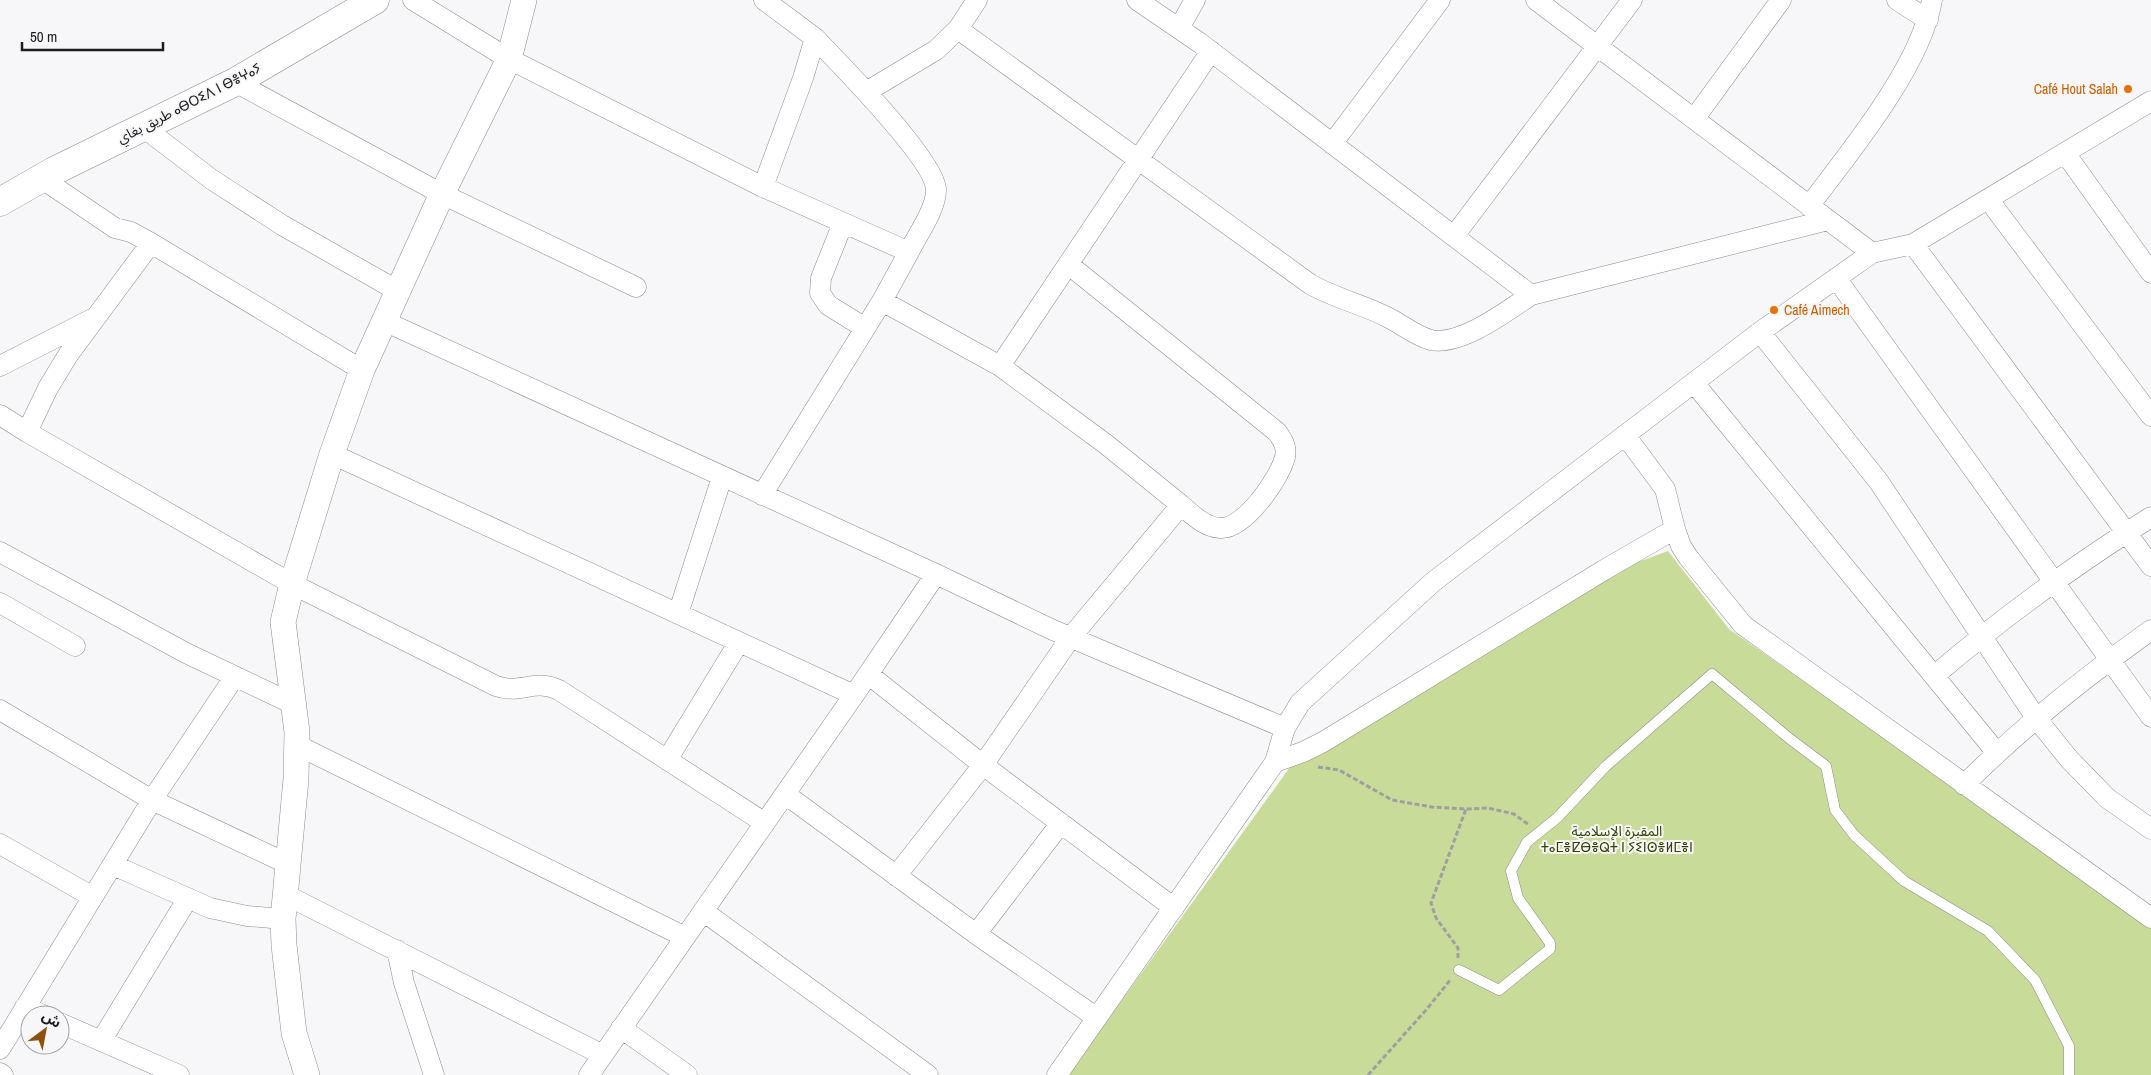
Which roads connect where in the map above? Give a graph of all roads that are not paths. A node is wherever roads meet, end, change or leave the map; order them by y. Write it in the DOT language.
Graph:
graph roads {
  1 [pos="375,0"];
  2 [pos="413,0"];
  3 [pos="524,0"];
  4 [pos="764,0"];
  5 [pos="977,0"];
  6 [pos="1137,0"];
  7 [pos="1195,0"];
  8 [pos="1440,0"];
  9 [pos="1536,0"];
  10 [pos="1632,0"];
  11 [pos="1781,0"];
  12 [pos="1897,0"];
  13 [pos="1932,0"];
  14 [pos="1928,20"];
  15 [pos="1179,28"];
  16 [pos="958,29"];
  17 [pos="815,38"];
  18 [pos="1597,47"];
  19 [pos="1211,51"];
  20 [pos="509,59"];
  21 [pos="235,82"];
  22 [pos="866,92"];
  23 [pos="2150,104"];
  24 [pos="1694,119"];
  25 [pos="143,126"];
  26 [pos="1332,144"];
  27 [pos="2065,152"];
  28 [pos="1138,159"];
  29 [pos="47,175"];
  30 [pos="763,187"];
  31 [pos="442,194"];
  32 [pos="1988,199"];
  33 [pos="0,202"];
  34 [pos="1809,206"];
  35 [pos="1828,220"];
  36 [pos="843,222"];
  37 [pos="1454,236"];
  38 [pos="151,244"];
  39 [pos="1912,244"];
  40 [pos="908,252"];
  41 [pos="1872,253"];
  42 [pos="1068,264"];
  43 [pos="2151,273"];
  44 [pos="1836,278"];
  45 [pos="636,287"];
  46 [pos="398,291"];
  47 [pos="1531,295"];
  48 [pos="882,301"];
  49 [pos="96,317"];
  50 [pos="384,321"];
  51 [pos="865,328"];
  52 [pos="1760,332"];
  53 [pos="0,366"];
  54 [pos="1000,366"];
  55 [pos="362,370"];
  56 [pos="1694,383"];
  57 [pos="0,415"];
  58 [pos="2151,416"];
  59 [pos="27,432"];
  60 [pos="1625,435"];
  61 [pos="332,454"];
  62 [pos="722,477"];
  63 [pos="762,495"];
  64 [pos="1181,505"];
  65 [pos="2151,517"];
  66 [pos="1675,529"];
  67 [pos="2126,533"];
  68 [pos="0,552"];
  69 [pos="2149,560"];
  70 [pos="936,574"];
  71 [pos="2054,582"];
  72 [pos="292,584"];
  73 [pos="0,603"];
  74 [pos="678,614"];
  75 [pos="2151,630"];
  76 [pos="1982,636"];
  77 [pos="1071,637"];
  78 [pos="739,642"];
  79 [pos="75,646"];
  80 [pos="2109,660"];
  81 [pos="868,674"];
  82 [pos="234,676"];
  83 [pos="1934,676"];
  84 [pos="854,695"];
  85 [pos="293,704"];
  86 [pos="0,710"];
  87 [pos="2151,717"];
  88 [pos="2036,718"];
  89 [pos="1284,728"];
  90 [pos="297,745"];
  91 [pos="1997,753"];
  92 [pos="667,760"];
  93 [pos="1275,762"];
  94 [pos="983,765"];
  95 [pos="1964,785"];
  96 [pos="785,794"];
  97 [pos="152,800"];
  98 [pos="765,823"];
  99 [pos="1061,823"];
  100 [pos="2151,829"];
  101 [pos="0,844"];
  102 [pos="113,864"];
  103 [pos="288,864"];
  104 [pos="896,876"];
  105 [pos="286,895"];
  106 [pos="93,898"];
  107 [pos="188,898"];
  108 [pos="1174,908"];
  109 [pos="703,911"];
  110 [pos="2151,918"];
  111 [pos="283,919"];
  112 [pos="976,934"];
  113 [pos="686,937"];
  114 [pos="397,950"];
  115 [pos="1459,970"];
  116 [pos="37,1005"];
  117 [pos="20,1018"];
  118 [pos="1097,1018"];
  119 [pos="6,1025"];
  120 [pos="70,1026"];
  121 [pos="621,1028"];
  122 [pos="101,1040"];
  123 [pos="0,1049"];
  124 [pos="603,1055"];
  125 [pos="179,1075"];
  126 [pos="307,1075"];
  127 [pos="434,1075"];
  128 [pos="589,1075"];
  129 [pos="687,1075"];
  130 [pos="928,1075"];
  131 [pos="1057,1075"];
  132 [pos="2069,1075"];
  1 -- 21 [label="main road, طريق بغاي ⴰⴱⵔⵉⴷ ⵏ ⴱⴻⵖⴰⵢ"];
  2 -- 20 [label="street"];
  3 -- 20 [label="street"];
  4 -- 17 [label="street"];
  5 -- 16 [label="street"];
  6 -- 15 [label="street"];
  7 -- 15 [label="street"];
  8 -- 26 [label="street"];
  9 -- 18 [label="street"];
  10 -- 18 [label="street"];
  11 -- 24 [label="street"];
  12 -- 14 [label="street"];
  13 -- 14 [label="street"];
  14 -- 34 [label="street"];
  15 -- 19 [label="street"];
  16 -- 22 [label="street"];
  16 -- 28 [label="street"];
  17 -- 22 [label="street"];
  17 -- 30 [label="street"];
  18 -- 24 [label="street"];
  18 -- 37 [label="street"];
  19 -- 26 [label="street"];
  19 -- 28 [label="street"];
  20 -- 30 [label="street"];
  20 -- 31 [label="street"];
  21 -- 25 [label="main road, طريق بغاي ⴰⴱⵔⵉⴷ ⵏ ⴱⴻⵖⴰⵢ"];
  21 -- 31 [label="street"];
  22 -- 40 [label="street"];
  23 -- 27 [label="street"];
  24 -- 34 [label="street"];
  25 -- 29 [label="main road, طريق بغاي ⴰⴱⵔⵉⴷ ⵏ ⴱⴻⵖⴰⵢ"];
  25 -- 46 [label="street"];
  26 -- 37 [label="street"];
  27 -- 32 [label="street"];
  27 -- 43 [label="street"];
  28 -- 42 [label="street"];
  28 -- 47 [label="street"];
  29 -- 33 [label="main road, طريق بغاي ⴰⴱⵔⵉⴷ ⵏ ⴱⴻⵖⴰⵢ"];
  29 -- 38 [label="street"];
  30 -- 36 [label="street"];
  31 -- 45 [label="street"];
  31 -- 46 [label="street"];
  32 -- 39 [label="street"];
  32 -- 58 [label="street"];
  34 -- 35 [label="street"];
  35 -- 41 [label="street"];
  35 -- 47 [label="street"];
  36 -- 40 [label="street"];
  36 -- 51 [label="street"];
  37 -- 47 [label="street"];
  38 -- 49 [label="street"];
  38 -- 55 [label="street"];
  39 -- 41 [label="street"];
  39 -- 67 [label="street"];
  40 -- 48 [label="street"];
  41 -- 44 [label="street"];
  42 -- 54 [label="street"];
  42 -- 64 [label="street"];
  44 -- 52 [label="street"];
  44 -- 71 [label="street"];
  46 -- 50 [label="street"];
  48 -- 51 [label="street"];
  48 -- 54 [label="street"];
  49 -- 53 [label="street"];
  49 -- 59 [label="street"];
  50 -- 55 [label="street"];
  50 -- 62 [label="street"];
  51 -- 63 [label="street"];
  52 -- 56 [label="street"];
  52 -- 76 [label="street"];
  54 -- 64 [label="street"];
  55 -- 61 [label="street"];
  56 -- 60 [label="street"];
  56 -- 83 [label="street"];
  57 -- 59 [label="street"];
  59 -- 72 [label="street"];
  60 -- 66 [label="street"];
  60 -- 89 [label="street"];
  61 -- 72 [label="street"];
  61 -- 74 [label="street"];
  62 -- 63 [label="street"];
  62 -- 74 [label="street"];
  63 -- 70 [label="street"];
  64 -- 77 [label="street"];
  65 -- 67 [label="street"];
  66 -- 93 [label="street"];
  66 -- 95 [label="street"];
  67 -- 69 [label="street"];
  67 -- 71 [label="street"];
  68 -- 82 [label="street"];
  70 -- 77 [label="street"];
  70 -- 81 [label="street"];
  71 -- 76 [label="street"];
  71 -- 80 [label="street"];
  72 -- 85 [label="street"];
  72 -- 92 [label="street"];
  73 -- 79 [label="street"];
  74 -- 78 [label="street"];
  75 -- 80 [label="street"];
  76 -- 83 [label="street"];
  76 -- 88 [label="street"];
  77 -- 89 [label="street"];
  77 -- 94 [label="street"];
  78 -- 84 [label="street"];
  78 -- 92 [label="street"];
  80 -- 87 [label="street"];
  80 -- 88 [label="street"];
  81 -- 84 [label="street"];
  81 -- 94 [label="street"];
  82 -- 85 [label="street"];
  82 -- 97 [label="street"];
  83 -- 91 [label="street"];
  84 -- 96 [label="street"];
  85 -- 90 [label="street"];
  86 -- 97 [label="street"];
  88 -- 91 [label="street"];
  88 -- 100 [label="street"];
  89 -- 93 [label="street"];
  90 -- 103 [label="street"];
  90 -- 113 [label="street"];
  91 -- 95 [label="street"];
  92 -- 98 [label="street"];
  93 -- 108 [label="street"];
  94 -- 99 [label="street"];
  94 -- 104 [label="street"];
  95 -- 110 [label="street"];
  96 -- 98 [label="street"];
  96 -- 104 [label="street"];
  97 -- 102 [label="street"];
  97 -- 103 [label="street"];
  98 -- 109 [label="street"];
  99 -- 108 [label="street"];
  99 -- 112 [label="street"];
  101 -- 106 [label="street"];
  102 -- 106 [label="street"];
  102 -- 107 [label="street"];
  103 -- 105 [label="street"];
  104 -- 112 [label="street"];
  105 -- 111 [label="street"];
  105 -- 114 [label="street"];
  106 -- 116 [label="street"];
  107 -- 111 [label="street"];
  107 -- 122 [label="street"];
  108 -- 118 [label="street"];
  109 -- 113 [label="street"];
  109 -- 130 [label="street"];
  111 -- 126 [label="street"];
  112 -- 118 [label="street"];
  113 -- 121 [label="street"];
  114 -- 124 [label="street"];
  114 -- 127 [label="street"];
  115 -- 132 [label="lane"];
  117 -- 119 [label="street"];
  118 -- 131 [label="street"];
  119 -- 123 [label="street"];
  120 -- 122 [label="street"];
  121 -- 124 [label="street"];
  121 -- 129 [label="street"];
  122 -- 125 [label="street"];
  124 -- 128 [label="street"];
}
